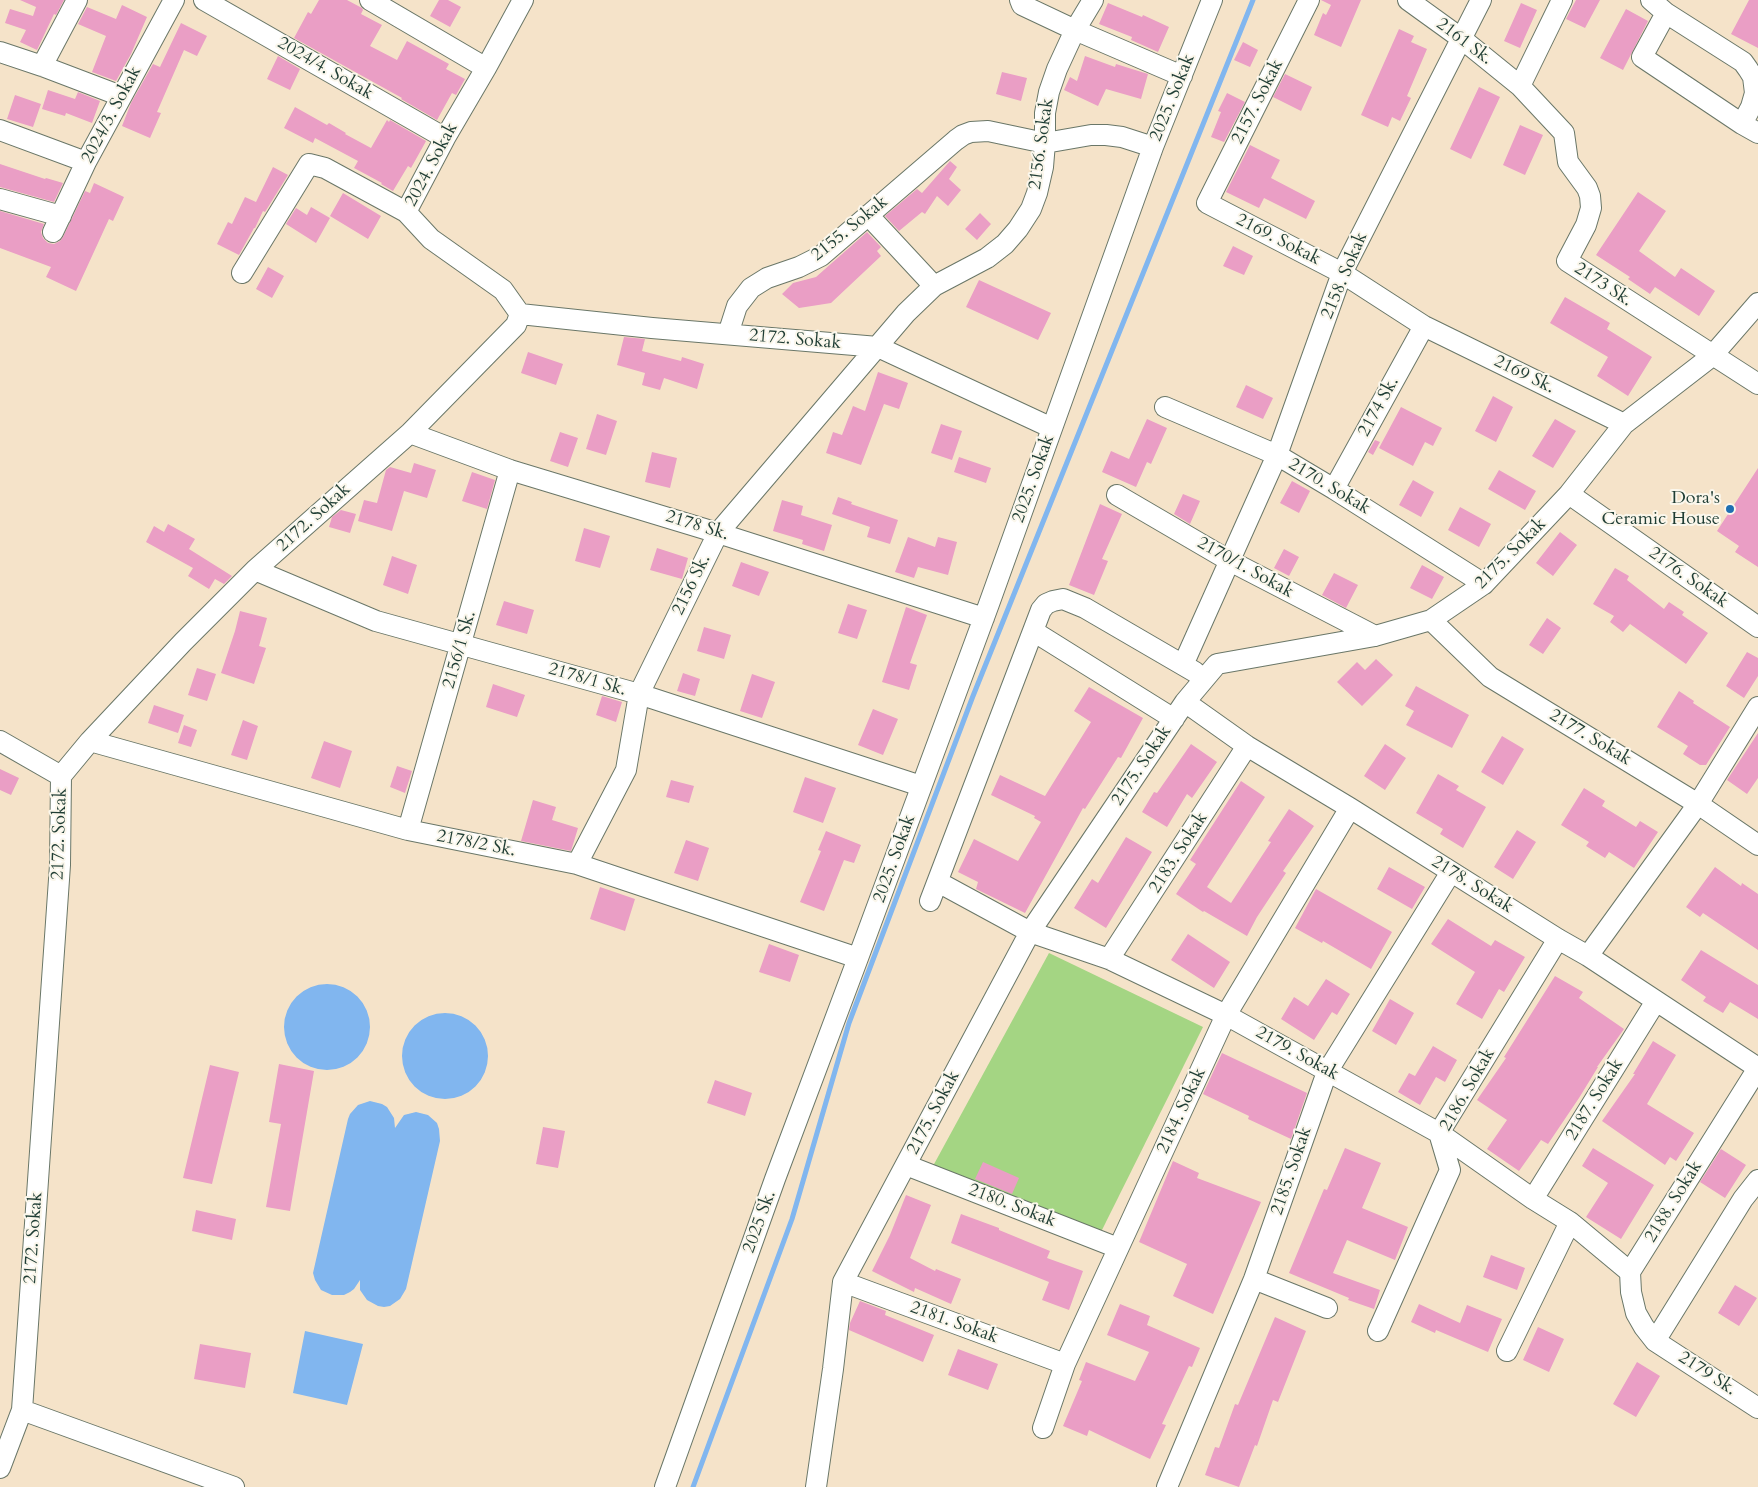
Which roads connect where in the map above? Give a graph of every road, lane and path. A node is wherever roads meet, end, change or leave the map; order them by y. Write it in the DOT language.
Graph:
graph roads {
  1 [pos="77,0"];
  2 [pos="174,0"];
  3 [pos="204,0"];
  4 [pos="370,0"];
  5 [pos="523,0"];
  6 [pos="1020,0"];
  7 [pos="1093,0"];
  8 [pos="1212,0"];
  9 [pos="1309,0"];
  10 [pos="1408,0"];
  11 [pos="1482,0"];
  12 [pos="1562,0"];
  13 [pos="1651,0"];
  14 [pos="1666,13"];
  15 [pos="1076,30"];
  16 [pos="1462,38"];
  17 [pos="0,52"];
  18 [pos="42,66"];
  19 [pos="486,68"];
  20 [pos="1182,76"];
  21 [pos="1520,86"];
  22 [pos="121,96"];
  23 [pos="1560,128"];
  24 [pos="1750,129"];
  25 [pos="0,130"];
  26 [pos="445,138"];
  27 [pos="1045,143"];
  28 [pos="1153,147"];
  29 [pos="86,162"];
  30 [pos="0,199"];
  31 [pos="1206,203"];
  32 [pos="406,212"];
  33 [pos="868,215"];
  34 [pos="242,273"];
  35 [pos="1342,273"];
  36 [pos="934,286"];
  37 [pos="1758,304"];
  38 [pos="518,320"];
  39 [pos="1424,326"];
  40 [pos="728,334"];
  41 [pos="878,347"];
  42 [pos="1712,356"];
  43 [pos="1758,384"];
  44 [pos="1165,407"];
  45 [pos="1624,424"];
  46 [pos="1052,428"];
  47 [pos="410,433"];
  48 [pos="1277,455"];
  49 [pos="510,470"];
  50 [pos="1334,488"];
  51 [pos="1569,494"];
  52 [pos="1117,495"];
  53 [pos="718,532"];
  54 [pos="1230,561"];
  55 [pos="255,570"];
  56 [pos="1484,584"];
  57 [pos="984,618"];
  58 [pos="1431,620"];
  59 [pos="1758,627"];
  60 [pos="1033,631"];
  61 [pos="1375,636"];
  62 [pos="462,645"];
  63 [pos="1183,666"];
  64 [pos="1205,678"];
  65 [pos="639,694"];
  66 [pos="1758,707"];
  67 [pos="1180,711"];
  68 [pos="0,741"];
  69 [pos="90,741"];
  70 [pos="1247,746"];
  71 [pos="61,776"];
  72 [pos="922,786"];
  73 [pos="1698,804"];
  74 [pos="1350,808"];
  75 [pos="408,830"];
  76 [pos="1758,846"];
  77 [pos="577,864"];
  78 [pos="1451,872"];
  79 [pos="938,882"];
  80 [pos="930,901"];
  81 [pos="1030,932"];
  82 [pos="1558,939"];
  83 [pos="1588,956"];
  84 [pos="858,958"];
  85 [pos="1109,959"];
  86 [pos="1656,1001"];
  87 [pos="1226,1015"];
  88 [pos="1758,1068"];
  89 [pos="1327,1072"];
  90 [pos="1439,1133"];
  91 [pos="906,1165"];
  92 [pos="1758,1180"];
  93 [pos="1533,1199"];
  94 [pos="1570,1222"];
  95 [pos="1118,1248"];
  96 [pos="1630,1272"];
  97 [pos="1254,1279"];
  98 [pos="843,1282"];
  99 [pos="1327,1308"];
  100 [pos="1378,1330"];
  101 [pos="1655,1341"];
  102 [pos="1507,1351"];
  103 [pos="1066,1364"];
  104 [pos="1758,1408"];
  105 [pos="22,1410"];
  106 [pos="1043,1428"];
  107 [pos="0,1468"];
  108 [pos="234,1487"];
  109 [pos="665,1487"];
  110 [pos="816,1487"];
  111 [pos="1167,1487"];
  1 -- 18 [label="street"];
  2 -- 22 [label="street, 2024/3. Sokak"];
  3 -- 26 [label="street, 2024/4. Sokak"];
  4 -- 19 [label="street"];
  5 -- 19 [label="street, 2024. Sokak"];
  6 -- 15 [label="street"];
  7 -- 15 [label="street, 2156. Sokak"];
  8 -- 20 [label="street, 2025. Sokak"];
  9 -- 31 [label="street, 2157. Sokak"];
  10 -- 16 [label="street, 2161 Sk."];
  11 -- 16 [label="street, 2158. Sokak"];
  12 -- 21 [label="street"];
  13 -- 14 [label="street"];
  14 -- 24 [label="street"];
  14 -- 24 [label="street"];
  15 -- 20 [label="street"];
  15 -- 27 [label="street, 2156. Sokak"];
  16 -- 21 [label="street, 2161 Sk."];
  16 -- 35 [label="street, 2158. Sokak"];
  17 -- 18 [label="street"];
  18 -- 22 [label="street"];
  19 -- 26 [label="street, 2024. Sokak"];
  20 -- 28 [label="street, 2025. Sokak"];
  21 -- 23 [label="street, 2161 Sk."];
  22 -- 29 [label="street, 2024/3. Sokak"];
  23 -- 42 [label="street, 2173 Sk."];
  25 -- 29 [label="street"];
  26 -- 32 [label="street, 2024. Sokak"];
  27 -- 28 [label="street"];
  27 -- 33 [label="street, 2155. Sokak"];
  27 -- 36 [label="street, 2156. Sokak"];
  28 -- 46 [label="street, 2025. Sokak"];
  29 -- 30 [label="street, 2024/3. Sokak"];
  31 -- 35 [label="street, 2169. Sokak"];
  32 -- 34 [label="street"];
  32 -- 38 [label="street, 2024. Sokak"];
  33 -- 36 [label="street"];
  33 -- 40 [label="street, 2155. Sokak"];
  35 -- 39 [label="street, 2169. Sokak"];
  35 -- 48 [label="street, 2158. Sokak"];
  36 -- 41 [label="street, 2156. Sokak"];
  37 -- 42 [label="street, 2175. Sokak"];
  38 -- 40 [label="street, 2172. Sokak"];
  38 -- 47 [label="street, 2172. Sokak"];
  39 -- 45 [label="street, 2169 Sk."];
  39 -- 50 [label="street, 2174 Sk."];
  40 -- 41 [label="street, 2172. Sokak"];
  41 -- 46 [label="street, 2172. Sokak"];
  41 -- 53 [label="street, 2156 Sk."];
  42 -- 43 [label="street"];
  42 -- 45 [label="street, 2175. Sokak"];
  44 -- 48 [label="street, 2170. Sokak"];
  45 -- 51 [label="street, 2175. Sokak"];
  46 -- 57 [label="street, 2025. Sokak"];
  47 -- 49 [label="street, 2178 Sk."];
  47 -- 55 [label="street, 2172. Sokak"];
  48 -- 50 [label="street, 2170. Sokak"];
  48 -- 54 [label="street, 2158. Sokak"];
  49 -- 53 [label="street, 2178 Sk."];
  49 -- 62 [label="street, 2156/1 Sk."];
  50 -- 56 [label="street, 2170. Sokak"];
  51 -- 56 [label="street, 2175. Sokak"];
  51 -- 59 [label="street, 2176. Sokak"];
  52 -- 54 [label="street, 2170/1. Sokak"];
  53 -- 57 [label="street, 2178 Sk."];
  53 -- 65 [label="street, 2156 Sk."];
  54 -- 61 [label="street, 2170/1. Sokak"];
  54 -- 63 [label="street, 2158. Sokak"];
  55 -- 62 [label="street, 2178/1 Sk."];
  55 -- 69 [label="street, 2172. Sokak"];
  56 -- 58 [label="street, 2175. Sokak"];
  57 -- 72 [label="street, 2025. Sokak"];
  58 -- 61 [label="street, 2175. Sokak"];
  58 -- 73 [label="street, 2177. Sokak"];
  60 -- 63 [label="street"];
  60 -- 67 [label="street, 2178. Sokak"];
  60 -- 79 [label="street"];
  61 -- 64 [label="street, 2175. Sokak"];
  62 -- 65 [label="street, 2178/1 Sk."];
  62 -- 75 [label="street, 2156/1 Sk."];
  63 -- 64 [label="street"];
  64 -- 67 [label="street, 2175. Sokak"];
  65 -- 72 [label="street, 2178/1 Sk."];
  65 -- 77 [label="street, 2156 Sk."];
  66 -- 73 [label="street"];
  67 -- 70 [label="street, 2178. Sokak"];
  67 -- 81 [label="street, 2175. Sokak"];
  68 -- 71 [label="street"];
  69 -- 71 [label="street, 2172. Sokak"];
  69 -- 75 [label="street, 2178/2 Sk."];
  70 -- 74 [label="street, 2178. Sokak"];
  70 -- 85 [label="street, 2183. Sokak"];
  71 -- 105 [label="street, 2172. Sokak"];
  72 -- 84 [label="street, 2025. Sokak"];
  73 -- 76 [label="street, 2177. Sokak"];
  73 -- 83 [label="street"];
  74 -- 78 [label="street, 2178. Sokak"];
  74 -- 87 [label="street, 2184. Sokak"];
  75 -- 77 [label="street, 2178/2 Sk."];
  77 -- 84 [label="street, 2178/2 Sk."];
  78 -- 82 [label="street, 2178. Sokak"];
  78 -- 89 [label="street, 2185. Sokak"];
  79 -- 80 [label="street"];
  79 -- 81 [label="street, 2179. Sokak"];
  81 -- 85 [label="street, 2179. Sokak"];
  81 -- 91 [label="street, 2175. Sokak"];
  82 -- 83 [label="street, 2178. Sokak"];
  82 -- 90 [label="street, 2186. Sokak"];
  83 -- 86 [label="street, 2178. Sokak"];
  84 -- 109 [label="street, 2025 Sk."];
  85 -- 87 [label="street, 2179. Sokak"];
  86 -- 88 [label="street, 2178. Sokak"];
  86 -- 93 [label="street, 2187. Sokak"];
  87 -- 89 [label="street, 2179. Sokak"];
  87 -- 95 [label="street, 2184. Sokak"];
  88 -- 96 [label="street, 2188. Sokak"];
  89 -- 90 [label="street, 2179. Sokak"];
  89 -- 97 [label="street, 2185. Sokak"];
  90 -- 93 [label="street, 2179. Sokak"];
  90 -- 100 [label="street, 2186. Sokak"];
  91 -- 95 [label="street, 2180. Sokak"];
  91 -- 98 [label="street, 2175. Sokak"];
  92 -- 101 [label="street"];
  93 -- 94 [label="street, 2179. Sokak"];
  94 -- 96 [label="street, 2179. Sokak"];
  94 -- 102 [label="street"];
  95 -- 103 [label="street, 2184. Sokak"];
  96 -- 101 [label="street"];
  97 -- 99 [label="street"];
  97 -- 111 [label="street, 2185. Sokak"];
  98 -- 103 [label="street, 2181. Sokak"];
  98 -- 110 [label="street, 2175. Sokak"];
  101 -- 104 [label="street, 2179 Sk."];
  103 -- 106 [label="street, 2184. Sokak"];
  105 -- 107 [label="street, 2172. Sokak"];
  105 -- 108 [label="street"];
}
